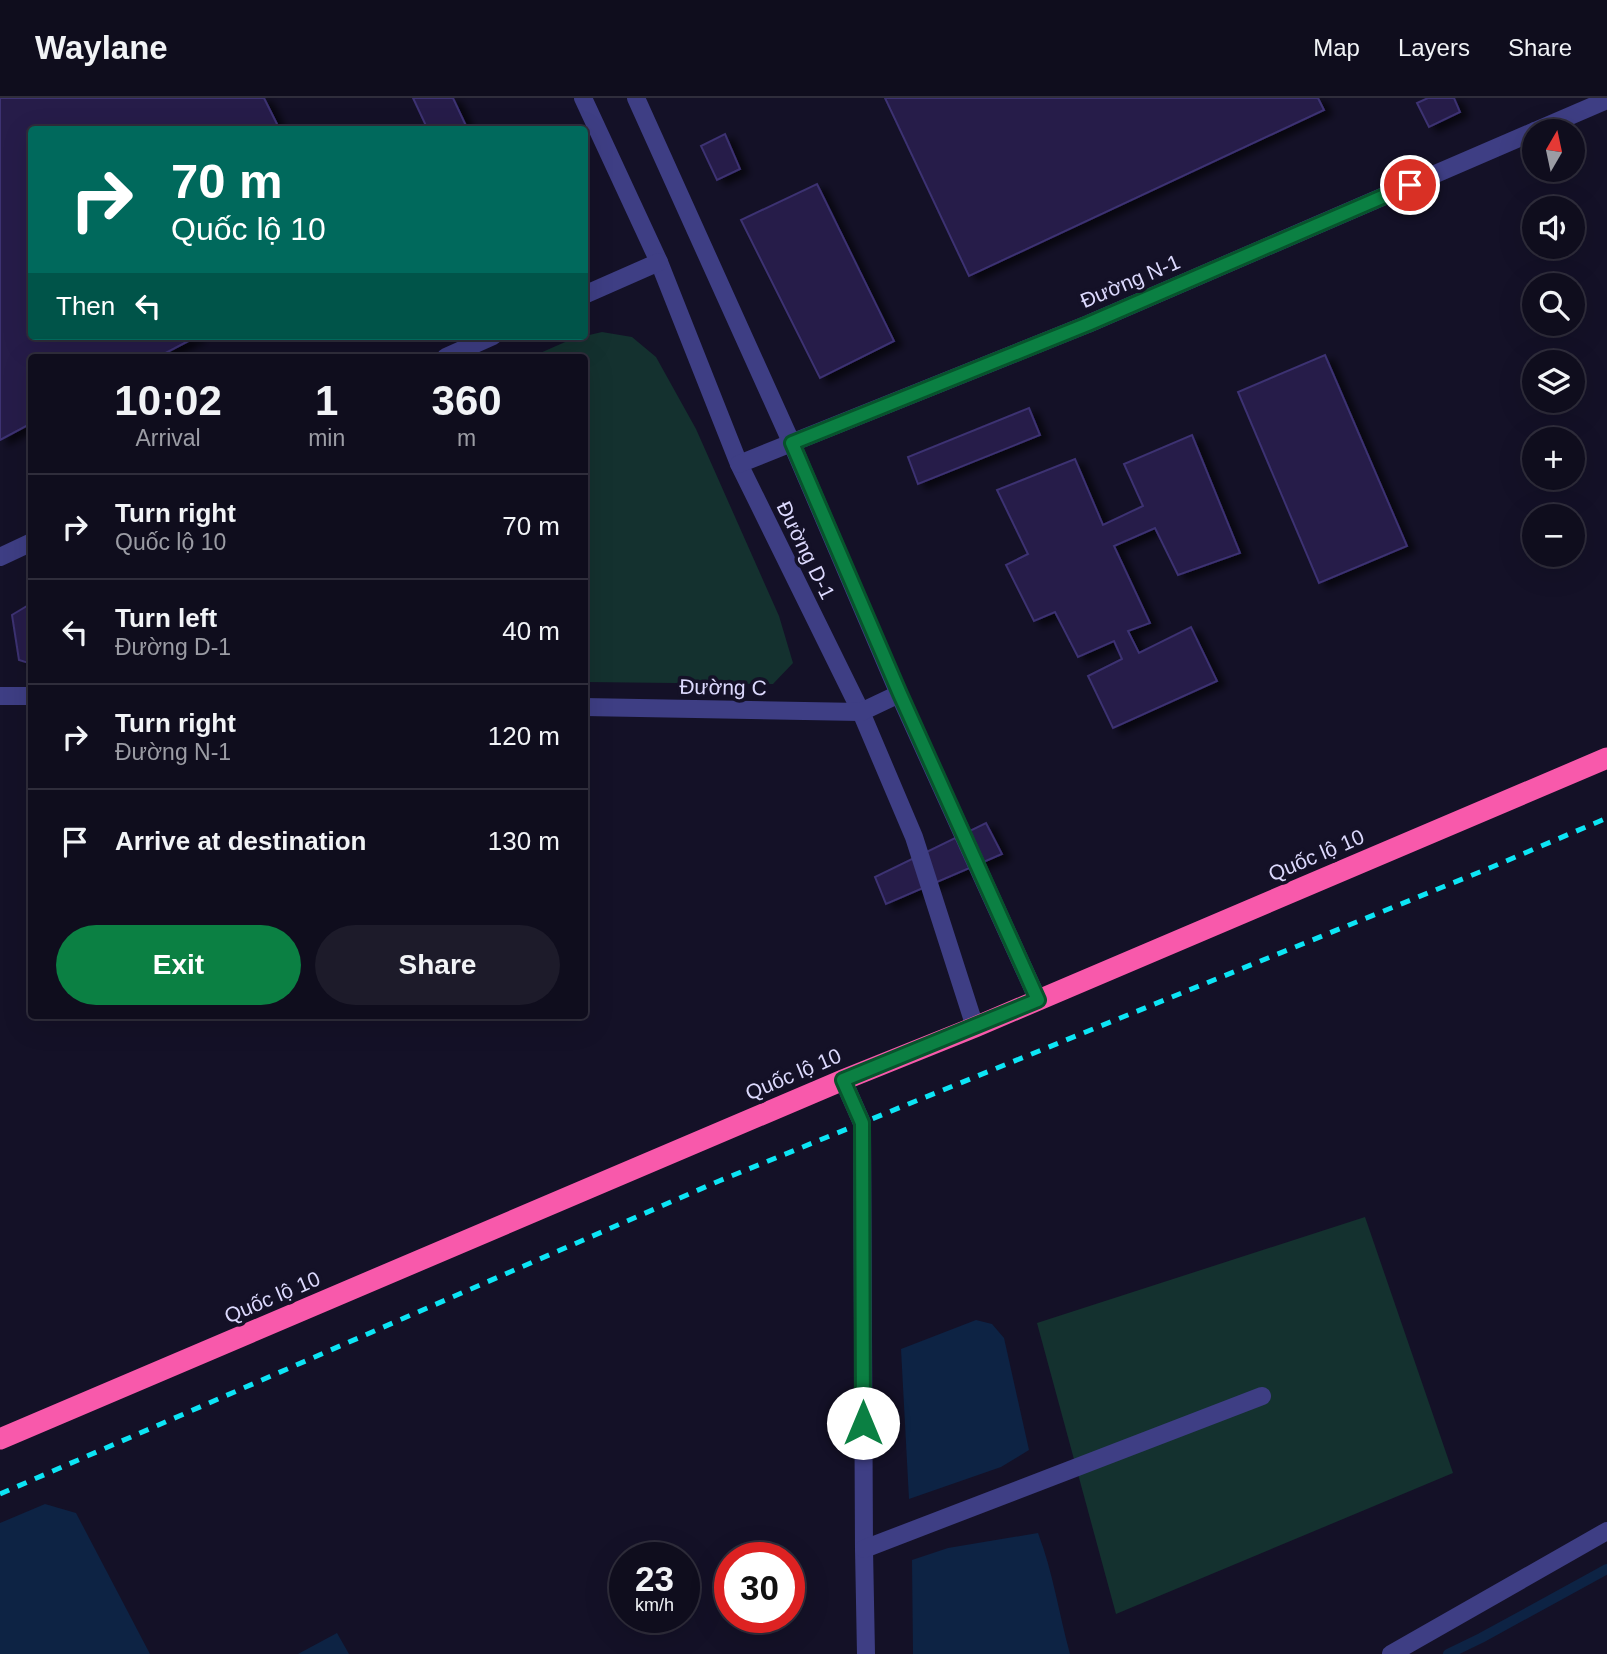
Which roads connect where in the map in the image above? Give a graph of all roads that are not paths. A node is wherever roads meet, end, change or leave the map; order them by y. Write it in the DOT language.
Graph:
graph roads {
  1 [pos="583,98"];
  2 [pos="636,98"];
  3 [pos="1607,100"];
  4 [pos="1563,119"];
  5 [pos="1522,137"];
  6 [pos="659,262"];
  7 [pos="588,293"];
  8 [pos="484,340"];
  9 [pos="453,354"];
  10 [pos="792,443"];
  11 [pos="739,464"];
  12 [pos="28,544"];
  13 [pos="0,556"];
  14 [pos="900,694"];
  15 [pos="0,696"];
  16 [pos="28,696"];
  17 [pos="588,707"];
  18 [pos="861,712"];
  19 [pos="1607,758"];
  20 [pos="1038,1000"];
  21 [pos="975,1027"];
  22 [pos="843,1080"];
  23 [pos="1262,1396"];
  24 [pos="0,1439"];
  25 [pos="1607,1531"];
  26 [pos="864,1549"];
  27 [pos="866,1654"];
  28 [pos="1391,1654"];
  1 -- 6 [label="street, Đường D-1"];
  2 -- 10 [label="street, Đường D-1"];
  3 -- 4 [label="street, Đường N-1"];
  5 -- 10 [label="street, Đường N-1"];
  6 -- 7 [label="street"];
  6 -- 11 [label="street, Đường D-1"];
  8 -- 9 [label="street"];
  10 -- 11 [label="street, Đường N-1"];
  10 -- 14 [label="street, Đường D-1"];
  11 -- 18 [label="street, Đường D-1"];
  12 -- 13 [label="street"];
  14 -- 18 [label="street"];
  14 -- 20 [label="street, Đường D-1"];
  15 -- 16 [label="street"];
  17 -- 18 [label="street, Đường C"];
  18 -- 21 [label="street, Đường D-1"];
  19 -- 20 [label="highway, Quốc lộ 10"];
  20 -- 21 [label="highway, Quốc lộ 10"];
  21 -- 22 [label="highway, Quốc lộ 10"];
  22 -- 24 [label="highway, Quốc lộ 10"];
  22 -- 26 [label="street"];
  23 -- 26 [label="street"];
  25 -- 28 [label="street"];
  26 -- 27 [label="street"];
}
